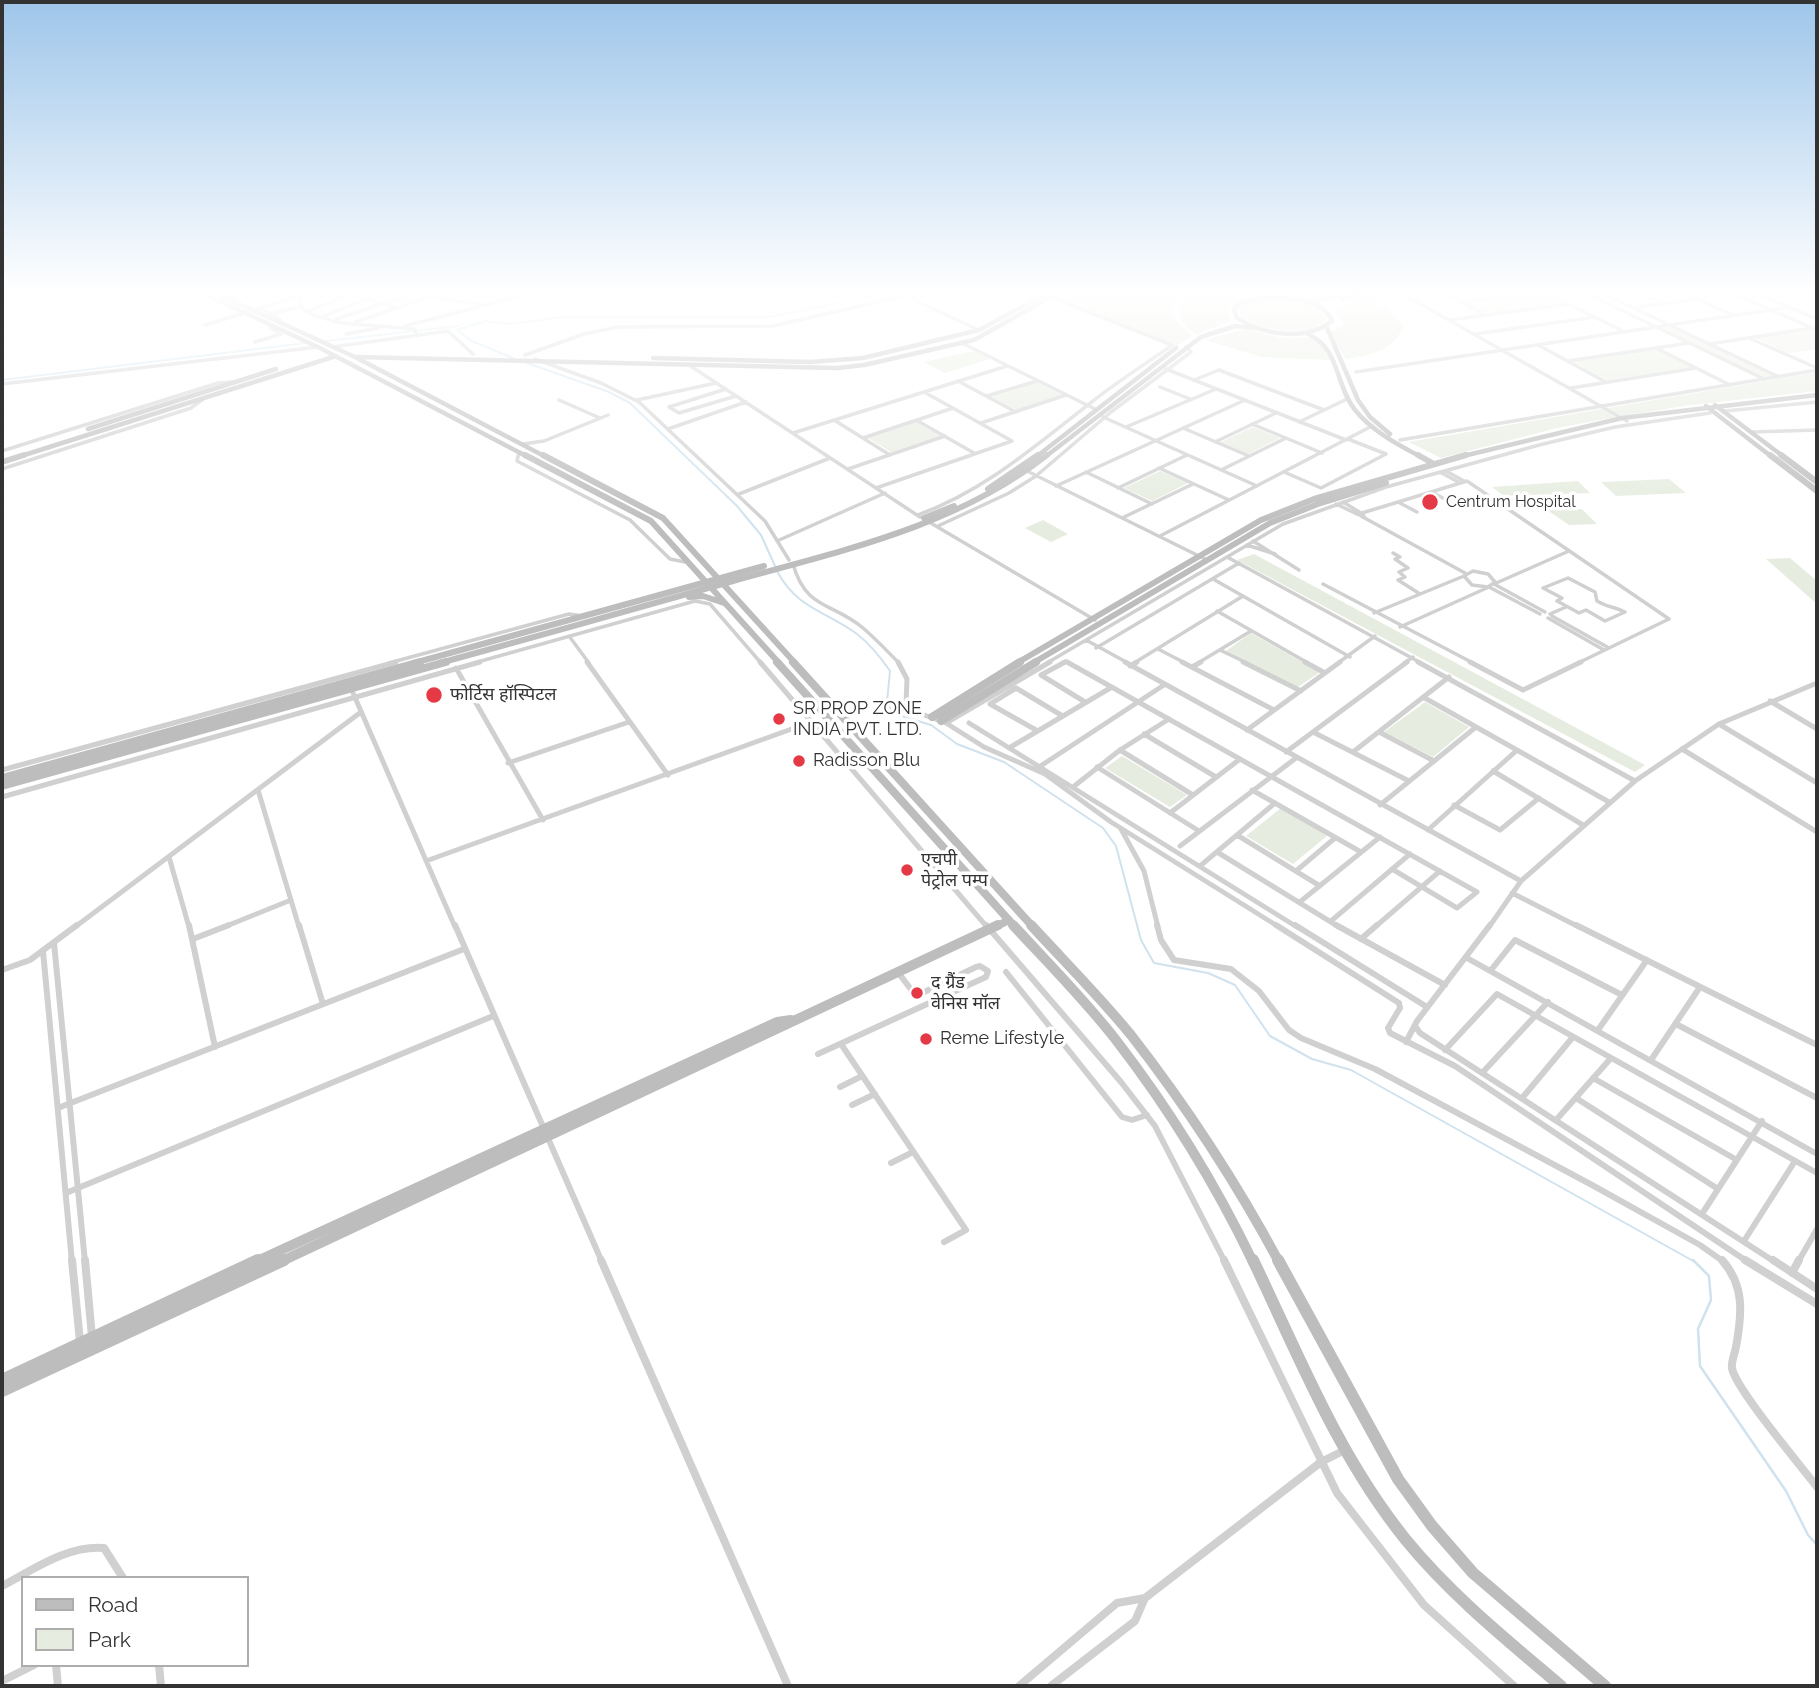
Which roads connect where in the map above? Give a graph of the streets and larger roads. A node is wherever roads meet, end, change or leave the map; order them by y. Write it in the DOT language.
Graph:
graph roads {
  1 [pos="99,373"];
  2 [pos="259,373"];
  3 [pos="264,373"];
  4 [pos="373,373"];
  5 [pos="385,373"];
  6 [pos="572,373"];
  7 [pos="701,373"];
  8 [pos="985,373"];
  9 [pos="1022,373"];
  10 [pos="1136,373"];
  11 [pos="1143,373"];
  12 [pos="1153,373"];
  13 [pos="1163,373"];
  14 [pos="1174,373"];
  15 [pos="1212,373"];
  16 [pos="1226,373"];
  17 [pos="1338,373"];
  18 [pos="1345,373"];
  19 [pos="1543,373"];
  20 [pos="1589,373"];
  21 [pos="1665,373"];
  22 [pos="1706,373"];
  23 [pos="1752,373"];
  24 [pos="1770,373"];
  25 [pos="1799,373"];
  26 [pos="1779,377"];
  27 [pos="1765,379"];
  28 [pos="1037,380"];
  29 [pos="1194,380"];
  30 [pos="958,381"];
  31 [pos="237,382"];
  32 [pos="1606,382"];
  33 [pos="716,383"];
  34 [pos="2,384"];
  35 [pos="1730,385"];
  36 [pos="1160,387"];
  37 [pos="1569,388"];
  38 [pos="1216,389"];
  39 [pos="726,390"];
  40 [pos="924,392"];
  41 [pos="1066,395"];
  42 [pos="736,396"];
  43 [pos="987,396"];
  44 [pos="1817,398"];
  45 [pos="1347,399"];
  46 [pos="202,400"];
  47 [pos="559,400"];
  48 [pos="636,400"];
  49 [pos="1190,400"];
  50 [pos="1245,400"];
  51 [pos="746,402"];
  52 [pos="1087,406"];
  53 [pos="1602,407"];
  54 [pos="953,408"];
  55 [pos="1324,410"];
  56 [pos="1719,410"];
  57 [pos="1016,412"];
  58 [pos="1096,412"];
  59 [pos="1276,413"];
  60 [pos="608,415"];
  61 [pos="600,418"];
  62 [pos="1104,418"];
  63 [pos="1657,418"];
  64 [pos="834,420"];
  65 [pos="916,420"];
  66 [pos="1625,420"];
  67 [pos="1299,422"];
  68 [pos="981,423"];
  69 [pos="1252,424"];
  70 [pos="1372,426"];
  71 [pos="1126,427"];
  72 [pos="1183,428"];
  73 [pos="668,429"];
  74 [pos="1817,430"];
  75 [pos="1752,432"];
  76 [pos="793,433"];
  77 [pos="945,436"];
  78 [pos="863,438"];
  79 [pos="1286,438"];
  80 [pos="1347,439"];
  81 [pos="1400,440"];
  82 [pos="1156,441"];
  83 [pos="1215,442"];
  84 [pos="521,448"];
  85 [pos="2,451"];
  86 [pos="1322,453"];
  87 [pos="975,454"];
  88 [pos="890,455"];
  89 [pos="1187,455"];
  90 [pos="1249,456"];
  91 [pos="830,458"];
  92 [pos="2,459"];
  93 [pos="1441,467"];
  94 [pos="1159,468"];
  95 [pos="848,469"];
  96 [pos="2,470"];
  97 [pos="1222,470"];
  98 [pos="1027,471"];
  99 [pos="1086,472"];
  100 [pos="1284,472"];
  101 [pos="1807,474"];
  102 [pos="1817,474"];
  103 [pos="1036,476"];
  104 [pos="1462,482"];
  105 [pos="1817,482"];
  106 [pos="1194,484"];
  107 [pos="1056,486"];
  108 [pos="1257,486"];
  109 [pos="876,488"];
  110 [pos="1118,488"];
  111 [pos="1817,491"];
  112 [pos="1432,492"];
  113 [pos="885,493"];
  114 [pos="739,494"];
  115 [pos="1229,500"];
  116 [pos="1343,502"];
  117 [pos="1397,502"];
  118 [pos="1450,502"];
  119 [pos="1152,504"];
  120 [pos="1336,504"];
  121 [pos="1417,512"];
  122 [pos="1361,514"];
  123 [pos="923,518"];
  124 [pos="1122,518"];
  125 [pos="938,526"];
  126 [pos="1160,536"];
  127 [pos="777,541"];
  128 [pos="1253,541"];
  129 [pos="1247,545"];
  130 [pos="1569,551"];
  131 [pos="1219,553"];
  132 [pos="1393,553"];
  133 [pos="1275,554"];
  134 [pos="1199,556"];
  135 [pos="1227,557"];
  136 [pos="1207,560"];
  137 [pos="788,563"];
  138 [pos="1239,564"];
  139 [pos="693,567"];
  140 [pos="1298,570"];
  141 [pos="1466,574"];
  142 [pos="1213,579"];
  143 [pos="720,581"];
  144 [pos="709,584"];
  145 [pos="1323,584"];
  146 [pos="1491,585"];
  147 [pos="676,590"];
  148 [pos="1420,594"];
  149 [pos="1243,596"];
  150 [pos="666,599"];
  151 [pos="727,604"];
  152 [pos="1566,607"];
  153 [pos="1217,611"];
  154 [pos="1374,613"];
  155 [pos="1547,615"];
  156 [pos="584,616"];
  157 [pos="1092,618"];
  158 [pos="593,620"];
  159 [pos="1100,623"];
  160 [pos="1400,627"];
  161 [pos="1251,631"];
  162 [pos="583,633"];
  163 [pos="569,636"];
  164 [pos="1375,636"];
  165 [pos="1086,640"];
  166 [pos="1096,648"];
  167 [pos="1158,649"];
  168 [pos="1606,649"];
  169 [pos="1220,650"];
  170 [pos="769,651"];
  171 [pos="1350,657"];
  172 [pos="1413,657"];
  173 [pos="1130,666"];
  174 [pos="1192,667"];
  175 [pos="456,668"];
  176 [pos="765,668"];
  177 [pos="1325,673"];
  178 [pos="1449,677"];
  179 [pos="1817,683"];
  180 [pos="350,685"];
  181 [pos="1164,685"];
  182 [pos="1112,687"];
  183 [pos="1301,691"];
  184 [pos="355,697"];
  185 [pos="1423,697"];
  186 [pos="1770,701"];
  187 [pos="1085,702"];
  188 [pos="1139,702"];
  189 [pos="1274,710"];
  190 [pos="362,712"];
  191 [pos="1061,715"];
  192 [pos="932,717"];
  193 [pos="1169,719"];
  194 [pos="629,722"];
  195 [pos="811,722"];
  196 [pos="944,722"];
  197 [pos="1817,722"];
  198 [pos="969,723"];
  199 [pos="1719,724"];
  200 [pos="1810,724"];
  201 [pos="1476,727"];
  202 [pos="1817,729"];
  203 [pos="1036,730"];
  204 [pos="1247,730"];
  205 [pos="1312,732"];
  206 [pos="1379,732"];
  207 [pos="1144,734"];
  208 [pos="1009,748"];
  209 [pos="1682,749"];
  210 [pos="1120,750"];
  211 [pos="1516,751"];
  212 [pos="1286,752"];
  213 [pos="1353,752"];
  214 [pos="1296,758"];
  215 [pos="1240,759"];
  216 [pos="1434,761"];
  217 [pos="508,763"];
  218 [pos="1039,766"];
  219 [pos="1097,768"];
  220 [pos="2,770"];
  221 [pos="1493,771"];
  222 [pos="668,775"];
  223 [pos="1270,776"];
  224 [pos="1216,777"];
  225 [pos="2,778"];
  226 [pos="1635,780"];
  227 [pos="1409,781"];
  228 [pos="1817,783"];
  229 [pos="2,786"];
  230 [pos="1073,787"];
  231 [pos="258,790"];
  232 [pos="1252,790"];
  233 [pos="1193,795"];
  234 [pos="2,797"];
  235 [pos="1539,798"];
  236 [pos="1609,802"];
  237 [pos="1275,803"];
  238 [pos="1380,805"];
  239 [pos="1454,805"];
  240 [pos="1170,813"];
  241 [pos="543,820"];
  242 [pos="1583,825"];
  243 [pos="1120,827"];
  244 [pos="1428,830"];
  245 [pos="1199,831"];
  246 [pos="1817,832"];
  247 [pos="1237,835"];
  248 [pos="1380,837"];
  249 [pos="1335,838"];
  250 [pos="1180,846"];
  251 [pos="1217,852"];
  252 [pos="1361,852"];
  253 [pos="1410,854"];
  254 [pos="169,857"];
  255 [pos="426,861"];
  256 [pos="1200,866"];
  257 [pos="1392,869"];
  258 [pos="1296,871"];
  259 [pos="1440,871"];
  260 [pos="1521,881"];
  261 [pos="1320,886"];
  262 [pos="1421,887"];
  263 [pos="1512,893"];
  264 [pos="291,900"];
  265 [pos="1301,901"];
  266 [pos="1009,920"];
  267 [pos="1331,921"];
  268 [pos="990,928"];
  269 [pos="193,939"];
  270 [pos="1361,939"];
  271 [pos="54,943"];
  272 [pos="464,949"];
  273 [pos="43,951"];
  274 [pos="1467,958"];
  275 [pos="1647,960"];
  276 [pos="2,970"];
  277 [pos="1491,970"];
  278 [pos="897,971"];
  279 [pos="1006,972"];
  280 [pos="1445,985"];
  281 [pos="1700,987"];
  282 [pos="1622,995"];
  283 [pos="1548,1002"];
  284 [pos="323,1004"];
  285 [pos="1426,1007"];
  286 [pos="493,1016"];
  287 [pos="1535,1016"];
  288 [pos="1676,1024"];
  289 [pos="1415,1026"];
  290 [pos="1598,1030"];
  291 [pos="1573,1037"];
  292 [pos="1406,1042"];
  293 [pos="841,1044"];
  294 [pos="1817,1045"];
  295 [pos="215,1046"];
  296 [pos="1445,1050"];
  297 [pos="818,1054"];
  298 [pos="1611,1058"];
  299 [pos="1651,1060"];
  300 [pos="1483,1072"];
  301 [pos="862,1076"];
  302 [pos="1593,1078"];
  303 [pos="840,1087"];
  304 [pos="875,1094"];
  305 [pos="1523,1097"];
  306 [pos="1576,1098"];
  307 [pos="1817,1098"];
  308 [pos="70,1104"];
  309 [pos="852,1105"];
  310 [pos="58,1108"];
  311 [pos="1147,1115"];
  312 [pos="1557,1119"];
  313 [pos="1762,1121"];
  314 [pos="544,1134"];
  315 [pos="1752,1136"];
  316 [pos="913,1152"];
  317 [pos="1817,1154"];
  318 [pos="1737,1160"];
  319 [pos="1795,1161"];
  320 [pos="891,1163"];
  321 [pos="1817,1173"];
  322 [pos="78,1188"];
  323 [pos="1718,1189"];
  324 [pos="66,1193"];
  325 [pos="1702,1214"];
  326 [pos="1817,1229"];
  327 [pos="1744,1241"];
  328 [pos="944,1242"];
  329 [pos="1791,1273"];
  330 [pos="1817,1289"];
  331 [pos="1817,1304"];
  332 [pos="92,1336"];
  333 [pos="80,1342"];
  334 [pos="93,1349"];
  335 [pos="79,1356"];
  336 [pos="2,1380"];
  337 [pos="2,1391"];
  338 [pos="1345,1450"];
  339 [pos="1321,1462"];
  340 [pos="1817,1487"];
  341 [pos="22,1576"];
  342 [pos="123,1576"];
  343 [pos="21,1577"];
  344 [pos="2,1586"];
  345 [pos="1145,1598"];
  346 [pos="30,1667"];
  347 [pos="57,1667"];
  348 [pos="159,1667"];
  349 [pos="2,1681"];
  350 [pos="58,1686"];
  351 [pos="161,1686"];
  352 [pos="788,1686"];
  353 [pos="1019,1686"];
  354 [pos="1051,1686"];
  355 [pos="1514,1686"];
  356 [pos="1561,1686"];
  357 [pos="1605,1686"];
  1 -- 34 [label="street"];
  2 -- 31 [label="street"];
  3 -- 46 [label="street"];
  4 -- 84 [label="street"];
  5 -- 84 [label="street"];
  6 -- 48 [label="street"];
  7 -- 33 [label="street"];
  8 -- 30 [label="street"];
  9 -- 28 [label="street"];
  10 -- 52 [label="street"];
  11 -- 58 [label="street"];
  12 -- 58 [label="street"];
  13 -- 62 [label="street"];
  14 -- 29 [label="street"];
  15 -- 29 [label="street"];
  16 -- 55 [label="street"];
  17 -- 45 [label="street"];
  18 -- 81 [label="street"];
  19 -- 37 [label="street"];
  20 -- 32 [label="street"];
  21 -- 32 [label="street"];
  22 -- 35 [label="street"];
  23 -- 27 [label="street"];
  24 -- 26 [label="street"];
  25 -- 26 [label="street"];
  26 -- 27 [label="street"];
  27 -- 35 [label="street"];
  28 -- 41 [label="street"];
  28 -- 43 [label="street"];
  29 -- 38 [label="street"];
  30 -- 40 [label="street"];
  30 -- 43 [label="street"];
  31 -- 85 [label="street"];
  31 -- 92 [label="street"];
  32 -- 37 [label="street"];
  33 -- 39 [label="street"];
  33 -- 48 [label="street"];
  35 -- 53 [label="street"];
  36 -- 49 [label="street"];
  37 -- 53 [label="street"];
  38 -- 49 [label="street"];
  38 -- 50 [label="street"];
  39 -- 42 [label="street"];
  39 -- 42 [label="street"];
  40 -- 54 [label="street"];
  40 -- 64 [label="street"];
  41 -- 52 [label="street"];
  41 -- 57 [label="street"];
  42 -- 51 [label="street"];
  43 -- 57 [label="street"];
  44 -- 56 [label="street"];
  44 -- 56 [label="street"];
  45 -- 55 [label="street"];
  45 -- 70 [label="street"];
  46 -- 92 [label="street"];
  46 -- 96 [label="street"];
  47 -- 61 [label="street"];
  48 -- 73 [label="street"];
  49 -- 71 [label="street"];
  50 -- 59 [label="street"];
  50 -- 72 [label="street"];
  51 -- 73 [label="street"];
  51 -- 76 [label="street"];
  52 -- 58 [label="street"];
  52 -- 123 [label="street"];
  53 -- 66 [label="street"];
  53 -- 81 [label="street"];
  54 -- 65 [label="street"];
  54 -- 68 [label="street"];
  55 -- 67 [label="street"];
  56 -- 63 [label="street"];
  56 -- 63 [label="street"];
  56 -- 66 [label="street"];
  56 -- 75 [label="street"];
  56 -- 111 [label="street"];
  57 -- 68 [label="street"];
  58 -- 62 [label="street"];
  58 -- 98 [label="street"];
  58 -- 123 [label="street"];
  59 -- 67 [label="street"];
  59 -- 69 [label="street"];
  60 -- 61 [label="street"];
  61 -- 84 [label="street"];
  62 -- 71 [label="street"];
  62 -- 103 [label="street"];
  63 -- 66 [label="street"];
  63 -- 93 [label="street"];
  64 -- 76 [label="street"];
  64 -- 78 [label="street"];
  65 -- 77 [label="street"];
  65 -- 78 [label="street"];
  66 -- 93 [label="street"];
  67 -- 80 [label="street"];
  68 -- 87 [label="street"];
  69 -- 79 [label="street"];
  69 -- 83 [label="street"];
  70 -- 80 [label="street"];
  70 -- 93 [label="street"];
  71 -- 82 [label="street"];
  72 -- 82 [label="street"];
  72 -- 83 [label="street"];
  73 -- 114 [label="street"];
  74 -- 75 [label="street"];
  75 -- 101 [label="street"];
  76 -- 91 [label="street"];
  77 -- 87 [label="street"];
  77 -- 88 [label="street"];
  78 -- 88 [label="street"];
  79 -- 86 [label="street"];
  79 -- 90 [label="street"];
  80 -- 86 [label="street"];
  80 -- 100 [label="street"];
  81 -- 93 [label="street"];
  82 -- 89 [label="street"];
  82 -- 99 [label="street"];
  83 -- 90 [label="street"];
  84 -- 139 [label="street"];
  84 -- 139 [label="street"];
  84 -- 143 [label="street"];
  86 -- 100 [label="street"];
  87 -- 109 [label="street"];
  88 -- 95 [label="street"];
  89 -- 94 [label="street"];
  89 -- 97 [label="street"];
  90 -- 97 [label="street"];
  91 -- 95 [label="street"];
  91 -- 114 [label="street"];
  93 -- 104 [label="street"];
  93 -- 116 [label="street"];
  93 -- 131 [label="street"];
  93 -- 134 [label="street"];
  94 -- 106 [label="street"];
  94 -- 110 [label="street"];
  95 -- 109 [label="street"];
  97 -- 108 [label="street"];
  98 -- 103 [label="street"];
  98 -- 123 [label="street"];
  99 -- 107 [label="street"];
  99 -- 110 [label="street"];
  100 -- 108 [label="street"];
  101 -- 102 [label="street"];
  101 -- 105 [label="street"];
  103 -- 107 [label="street"];
  103 -- 125 [label="street"];
  104 -- 112 [label="street"];
  104 -- 130 [label="street"];
  106 -- 115 [label="street"];
  106 -- 119 [label="street"];
  107 -- 124 [label="street"];
  108 -- 115 [label="street"];
  109 -- 113 [label="street"];
  110 -- 119 [label="street"];
  112 -- 117 [label="street"];
  112 -- 118 [label="street"];
  113 -- 123 [label="street"];
  113 -- 127 [label="street"];
  114 -- 127 [label="street"];
  115 -- 126 [label="street"];
  116 -- 120 [label="street"];
  116 -- 122 [label="street"];
  117 -- 121 [label="street"];
  117 -- 122 [label="street"];
  119 -- 124 [label="street"];
  120 -- 122 [label="street"];
  120 -- 128 [label="street"];
  122 -- 141 [label="street"];
  123 -- 125 [label="street"];
  123 -- 137 [label="street"];
  124 -- 126 [label="street"];
  125 -- 157 [label="street"];
  126 -- 134 [label="street"];
  127 -- 137 [label="street"];
  128 -- 129 [label="street"];
  128 -- 133 [label="street"];
  129 -- 133 [label="street"];
  129 -- 135 [label="street"];
  130 -- 146 [label="street"];
  130 -- 168 [label="street"];
  131 -- 135 [label="street"];
  131 -- 136 [label="street"];
  132 -- 148 [label="street"];
  133 -- 140 [label="street"];
  134 -- 136 [label="street"];
  134 -- 157 [label="street"];
  135 -- 138 [label="street"];
  135 -- 165 [label="street"];
  136 -- 159 [label="street"];
  137 -- 143 [label="street"];
  137 -- 192 [label="street"];
  138 -- 142 [label="street"];
  138 -- 164 [label="street"];
  139 -- 144 [label="street"];
  139 -- 147 [label="street"];
  141 -- 146 [label="street"];
  141 -- 146 [label="street"];
  141 -- 148 [label="street"];
  142 -- 149 [label="street"];
  142 -- 166 [label="street"];
  143 -- 144 [label="street"];
  143 -- 357 [label="street"];
  144 -- 147 [label="street"];
  144 -- 150 [label="street"];
  144 -- 151 [label="street"];
  145 -- 154 [label="street"];
  146 -- 155 [label="street"];
  146 -- 160 [label="street"];
  147 -- 156 [label="street"];
  148 -- 154 [label="street"];
  149 -- 153 [label="street"];
  149 -- 171 [label="street"];
  150 -- 151 [label="street"];
  150 -- 158 [label="street"];
  151 -- 170 [label="street"];
  152 -- 152 [label="street"];
  152 -- 155 [label="street"];
  153 -- 161 [label="street"];
  153 -- 167 [label="street"];
  154 -- 160 [label="street"];
  155 -- 168 [label="street"];
  156 -- 180 [label="street"];
  156 -- 220 [label="street"];
  157 -- 159 [label="street"];
  157 -- 192 [label="street"];
  158 -- 162 [label="street"];
  158 -- 180 [label="street"];
  159 -- 196 [label="street"];
  160 -- 168 [label="street"];
  161 -- 169 [label="street"];
  161 -- 177 [label="street"];
  162 -- 163 [label="street"];
  162 -- 176 [label="street"];
  163 -- 175 [label="street"];
  163 -- 194 [label="street"];
  164 -- 171 [label="street"];
  164 -- 172 [label="street"];
  165 -- 166 [label="street"];
  165 -- 196 [label="street"];
  166 -- 173 [label="street"];
  167 -- 173 [label="street"];
  167 -- 174 [label="street"];
  169 -- 174 [label="street"];
  169 -- 183 [label="street"];
  170 -- 176 [label="street"];
  170 -- 266 [label="street"];
  171 -- 177 [label="street"];
  172 -- 178 [label="street"];
  172 -- 205 [label="street"];
  173 -- 181 [label="street"];
  174 -- 189 [label="street"];
  175 -- 184 [label="street"];
  175 -- 217 [label="street"];
  176 -- 195 [label="street"];
  177 -- 183 [label="street"];
  178 -- 185 [label="street"];
  178 -- 226 [label="street"];
  179 -- 186 [label="street"];
  180 -- 184 [label="street"];
  180 -- 225 [label="street"];
  180 -- 229 [label="street"];
  181 -- 188 [label="street"];
  181 -- 204 [label="street"];
  182 -- 187 [label="street"];
  182 -- 187 [label="street"];
  182 -- 188 [label="street"];
  183 -- 189 [label="street"];
  184 -- 190 [label="street"];
  184 -- 234 [label="street"];
  185 -- 201 [label="street"];
  185 -- 206 [label="street"];
  186 -- 199 [label="street"];
  186 -- 200 [label="street"];
  187 -- 191 [label="street"];
  188 -- 193 [label="street"];
  188 -- 218 [label="street"];
  189 -- 204 [label="street"];
  190 -- 231 [label="street"];
  190 -- 255 [label="street"];
  191 -- 203 [label="street"];
  191 -- 203 [label="street"];
  192 -- 196 [label="street"];
  193 -- 207 [label="street"];
  193 -- 215 [label="street"];
  194 -- 217 [label="street"];
  194 -- 222 [label="street"];
  195 -- 222 [label="street"];
  195 -- 268 [label="street"];
  196 -- 243 [label="street"];
  197 -- 200 [label="street"];
  198 -- 208 [label="street"];
  199 -- 209 [label="street"];
  199 -- 228 [label="street"];
  200 -- 202 [label="street"];
  201 -- 211 [label="street"];
  201 -- 216 [label="street"];
  203 -- 208 [label="street"];
  204 -- 212 [label="street"];
  205 -- 212 [label="street"];
  205 -- 213 [label="street"];
  206 -- 213 [label="street"];
  206 -- 216 [label="street"];
  207 -- 210 [label="street"];
  207 -- 224 [label="street"];
  208 -- 218 [label="street"];
  209 -- 226 [label="street"];
  209 -- 246 [label="street"];
  210 -- 219 [label="street"];
  210 -- 233 [label="street"];
  211 -- 221 [label="street"];
  211 -- 236 [label="street"];
  212 -- 214 [label="street"];
  213 -- 227 [label="street"];
  214 -- 223 [label="street"];
  214 -- 238 [label="street"];
  215 -- 223 [label="street"];
  215 -- 224 [label="street"];
  216 -- 227 [label="street"];
  217 -- 241 [label="street"];
  218 -- 230 [label="street"];
  219 -- 230 [label="street"];
  219 -- 240 [label="street"];
  221 -- 235 [label="street"];
  221 -- 239 [label="street"];
  222 -- 241 [label="street"];
  223 -- 232 [label="street"];
  223 -- 248 [label="street"];
  224 -- 233 [label="street"];
  226 -- 236 [label="street"];
  227 -- 238 [label="street"];
  230 -- 256 [label="street"];
  231 -- 254 [label="street"];
  231 -- 264 [label="street"];
  232 -- 237 [label="street"];
  232 -- 245 [label="street"];
  233 -- 240 [label="street"];
  235 -- 239 [label="street"];
  235 -- 242 [label="street"];
  236 -- 242 [label="street"];
  237 -- 247 [label="street"];
  237 -- 249 [label="street"];
  238 -- 244 [label="street"];
  239 -- 244 [label="street"];
  240 -- 245 [label="street"];
  241 -- 255 [label="street"];
  242 -- 260 [label="street"];
  243 -- 292 [label="street"];
  243 -- 340 [label="street"];
  244 -- 260 [label="street"];
  245 -- 250 [label="street"];
  247 -- 251 [label="street"];
  247 -- 258 [label="street"];
  248 -- 252 [label="street"];
  248 -- 253 [label="street"];
  249 -- 252 [label="street"];
  249 -- 258 [label="street"];
  251 -- 256 [label="street"];
  251 -- 265 [label="street"];
  252 -- 261 [label="street"];
  253 -- 257 [label="street"];
  253 -- 259 [label="street"];
  254 -- 269 [label="street"];
  254 -- 271 [label="street"];
  255 -- 272 [label="street"];
  256 -- 285 [label="street"];
  257 -- 262 [label="street"];
  257 -- 267 [label="street"];
  258 -- 261 [label="street"];
  259 -- 262 [label="street"];
  259 -- 262 [label="street"];
  260 -- 263 [label="street"];
  261 -- 265 [label="street"];
  262 -- 270 [label="street"];
  263 -- 274 [label="street"];
  263 -- 275 [label="street"];
  264 -- 269 [label="street"];
  264 -- 284 [label="street"];
  265 -- 267 [label="street"];
  266 -- 268 [label="street"];
  266 -- 338 [label="street"];
  267 -- 270 [label="street"];
  268 -- 278 [label="street"];
  268 -- 311 [label="street"];
  269 -- 295 [label="street"];
  270 -- 280 [label="street"];
  271 -- 273 [label="street"];
  271 -- 308 [label="street"];
  272 -- 284 [label="street"];
  272 -- 286 [label="street"];
  273 -- 276 [label="street"];
  273 -- 310 [label="street"];
  274 -- 277 [label="street"];
  274 -- 280 [label="street"];
  275 -- 281 [label="street"];
  275 -- 282 [label="street"];
  277 -- 282 [label="street"];
  277 -- 283 [label="street"];
  278 -- 293 [label="street"];
  278 -- 314 [label="street"];
  279 -- 311 [label="street"];
  280 -- 285 [label="street"];
  281 -- 288 [label="street"];
  281 -- 294 [label="street"];
  282 -- 290 [label="street"];
  283 -- 287 [label="street"];
  283 -- 290 [label="street"];
  284 -- 295 [label="street"];
  285 -- 289 [label="street"];
  286 -- 314 [label="street"];
  286 -- 322 [label="street"];
  287 -- 291 [label="street"];
  287 -- 296 [label="street"];
  287 -- 300 [label="street"];
  288 -- 299 [label="street"];
  288 -- 307 [label="street"];
  289 -- 292 [label="street"];
  289 -- 296 [label="street"];
  290 -- 299 [label="street"];
  291 -- 298 [label="street"];
  291 -- 305 [label="street"];
  292 -- 331 [label="street"];
  293 -- 297 [label="street"];
  293 -- 301 [label="street"];
  295 -- 308 [label="street"];
  296 -- 300 [label="street"];
  298 -- 302 [label="street"];
  298 -- 315 [label="street"];
  299 -- 313 [label="street"];
  300 -- 305 [label="street"];
  301 -- 303 [label="street"];
  301 -- 304 [label="street"];
  302 -- 306 [label="street"];
  302 -- 318 [label="street"];
  304 -- 309 [label="street"];
  304 -- 316 [label="street"];
  305 -- 312 [label="street"];
  306 -- 312 [label="street"];
  306 -- 323 [label="street"];
  308 -- 310 [label="street"];
  308 -- 322 [label="street"];
  310 -- 324 [label="street"];
  311 -- 339 [label="street"];
  312 -- 325 [label="street"];
  313 -- 315 [label="street"];
  313 -- 317 [label="street"];
  314 -- 332 [label="street"];
  314 -- 334 [label="street"];
  314 -- 352 [label="street"];
  315 -- 318 [label="street"];
  315 -- 319 [label="street"];
  316 -- 320 [label="street"];
  316 -- 328 [label="street"];
  318 -- 323 [label="street"];
  319 -- 321 [label="street"];
  319 -- 327 [label="street"];
  322 -- 324 [label="street"];
  322 -- 332 [label="street"];
  323 -- 325 [label="street"];
  324 -- 333 [label="street"];
  325 -- 327 [label="street"];
  326 -- 329 [label="street"];
  327 -- 329 [label="street"];
  329 -- 330 [label="street"];
  332 -- 333 [label="street"];
  332 -- 334 [label="street"];
  333 -- 335 [label="street"];
  333 -- 336 [label="street"];
  334 -- 335 [label="street"];
  335 -- 337 [label="street"];
  338 -- 339 [label="street"];
  338 -- 356 [label="street"];
  339 -- 345 [label="street"];
  339 -- 355 [label="street"];
  341 -- 342 [label="street"];
  343 -- 344 [label="street"];
  345 -- 353 [label="street"];
  345 -- 354 [label="street"];
  346 -- 349 [label="street"];
  347 -- 350 [label="street"];
  348 -- 351 [label="street"];
}
